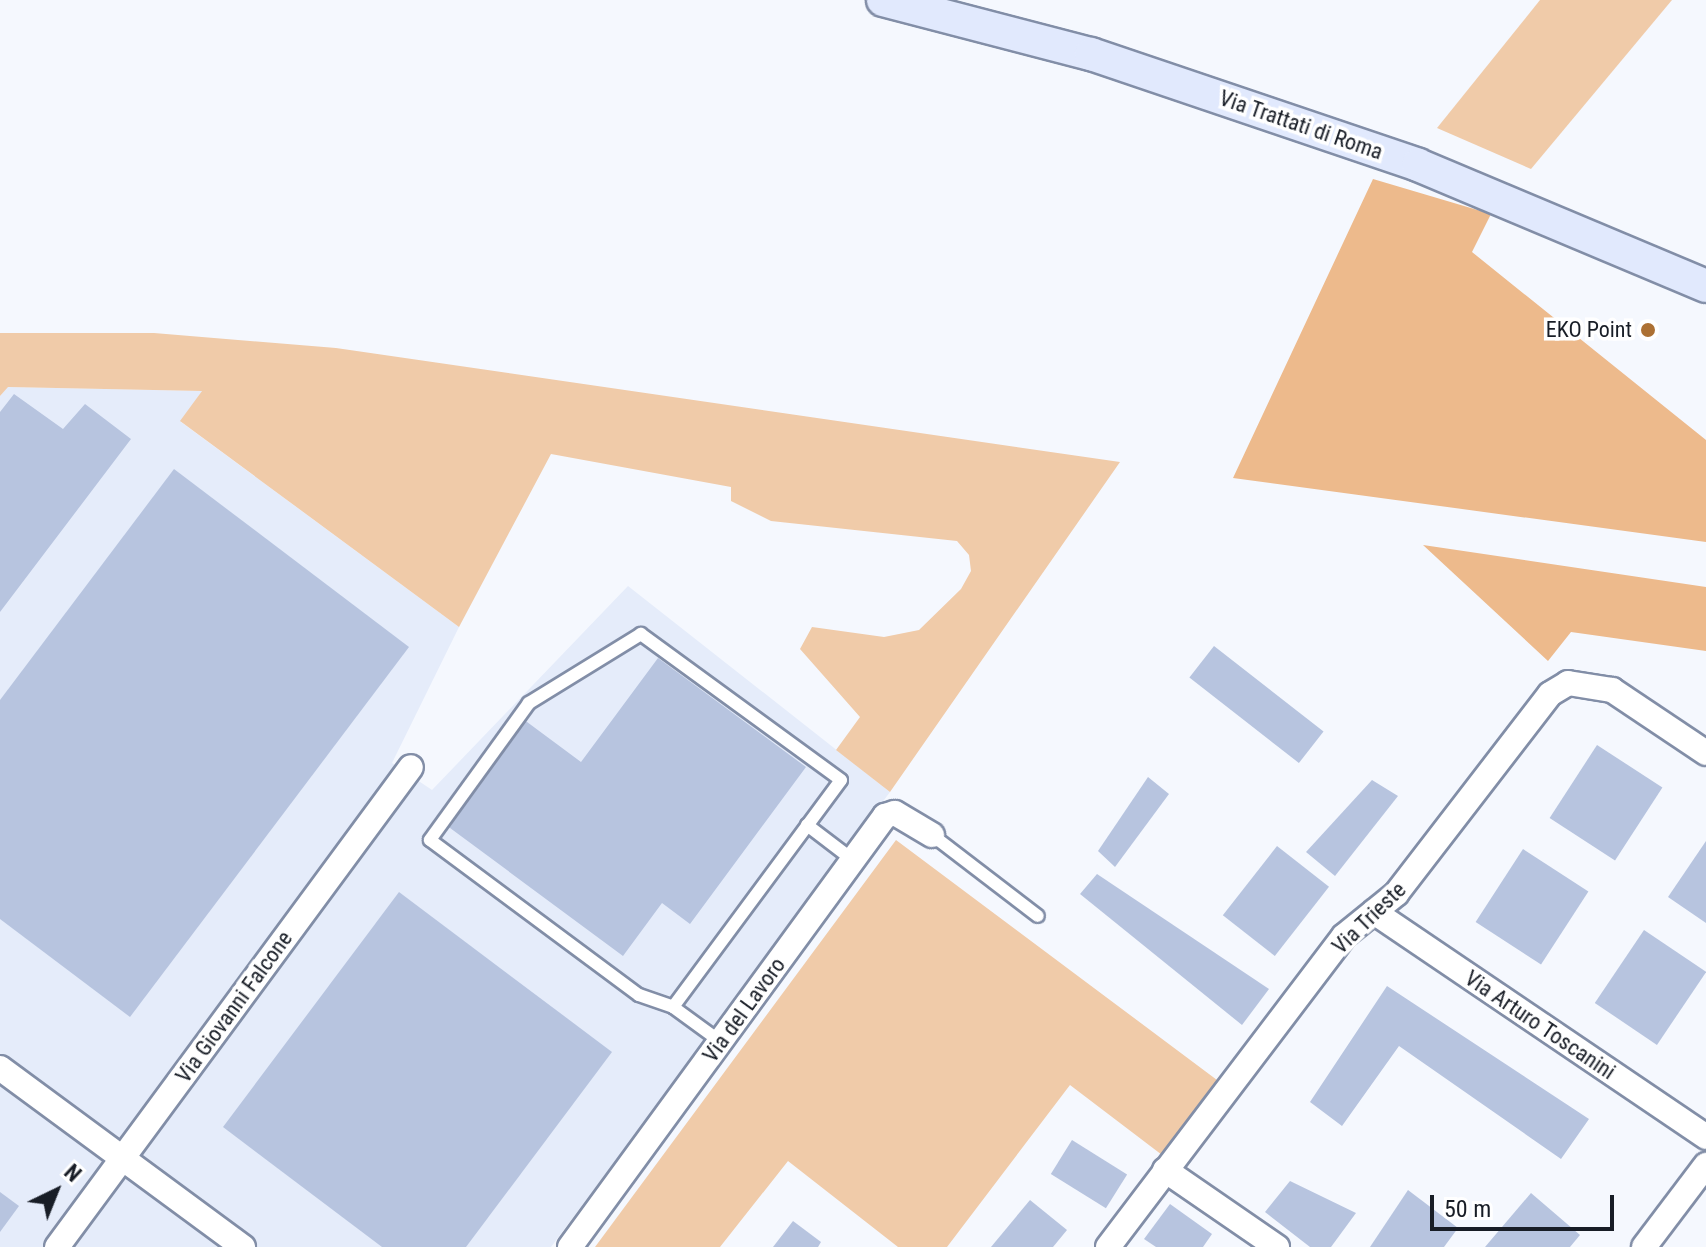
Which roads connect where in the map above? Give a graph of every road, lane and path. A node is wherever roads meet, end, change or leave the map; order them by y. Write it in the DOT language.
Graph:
graph roads {
  1 [pos="883,0"];
  2 [pos="1706,286"];
  3 [pos="1706,753"];
  4 [pos="411,767"];
  5 [pos="807,825"];
  6 [pos="932,835"];
  7 [pos="853,860"];
  8 [pos="1374,912"];
  9 [pos="1038,916"];
  10 [pos="673,1007"];
  11 [pos="721,1042"];
  12 [pos="0,1068"];
  13 [pos="1706,1137"];
  14 [pos="123,1158"];
  15 [pos="1706,1165"];
  16 [pos="1165,1170"];
  17 [pos="57,1247"];
  18 [pos="243,1247"];
  19 [pos="570,1247"];
  20 [pos="1108,1247"];
  21 [pos="1277,1247"];
  22 [pos="1644,1247"];
  1 -- 2 [label="main road, Via Trattati di Roma"];
  3 -- 8 [label="street, Via Trieste"];
  4 -- 14 [label="street, Via Giovanni Falcone"];
  5 -- 7 [label="lane"];
  5 -- 10 [label="lane"];
  5 -- 10 [label="lane"];
  6 -- 7 [label="street, Via del Lavoro"];
  6 -- 9 [label="lane"];
  7 -- 11 [label="street, Via del Lavoro"];
  8 -- 13 [label="street, Via Arturo Toscanini"];
  8 -- 16 [label="street, Via Trieste"];
  10 -- 11 [label="lane"];
  11 -- 19 [label="street, Via del Lavoro"];
  12 -- 14 [label="street"];
  14 -- 17 [label="street, Via Giovanni Falcone"];
  14 -- 18 [label="street"];
  15 -- 22 [label="street"];
  16 -- 20 [label="street, Via Trieste"];
  16 -- 21 [label="street"];
}
